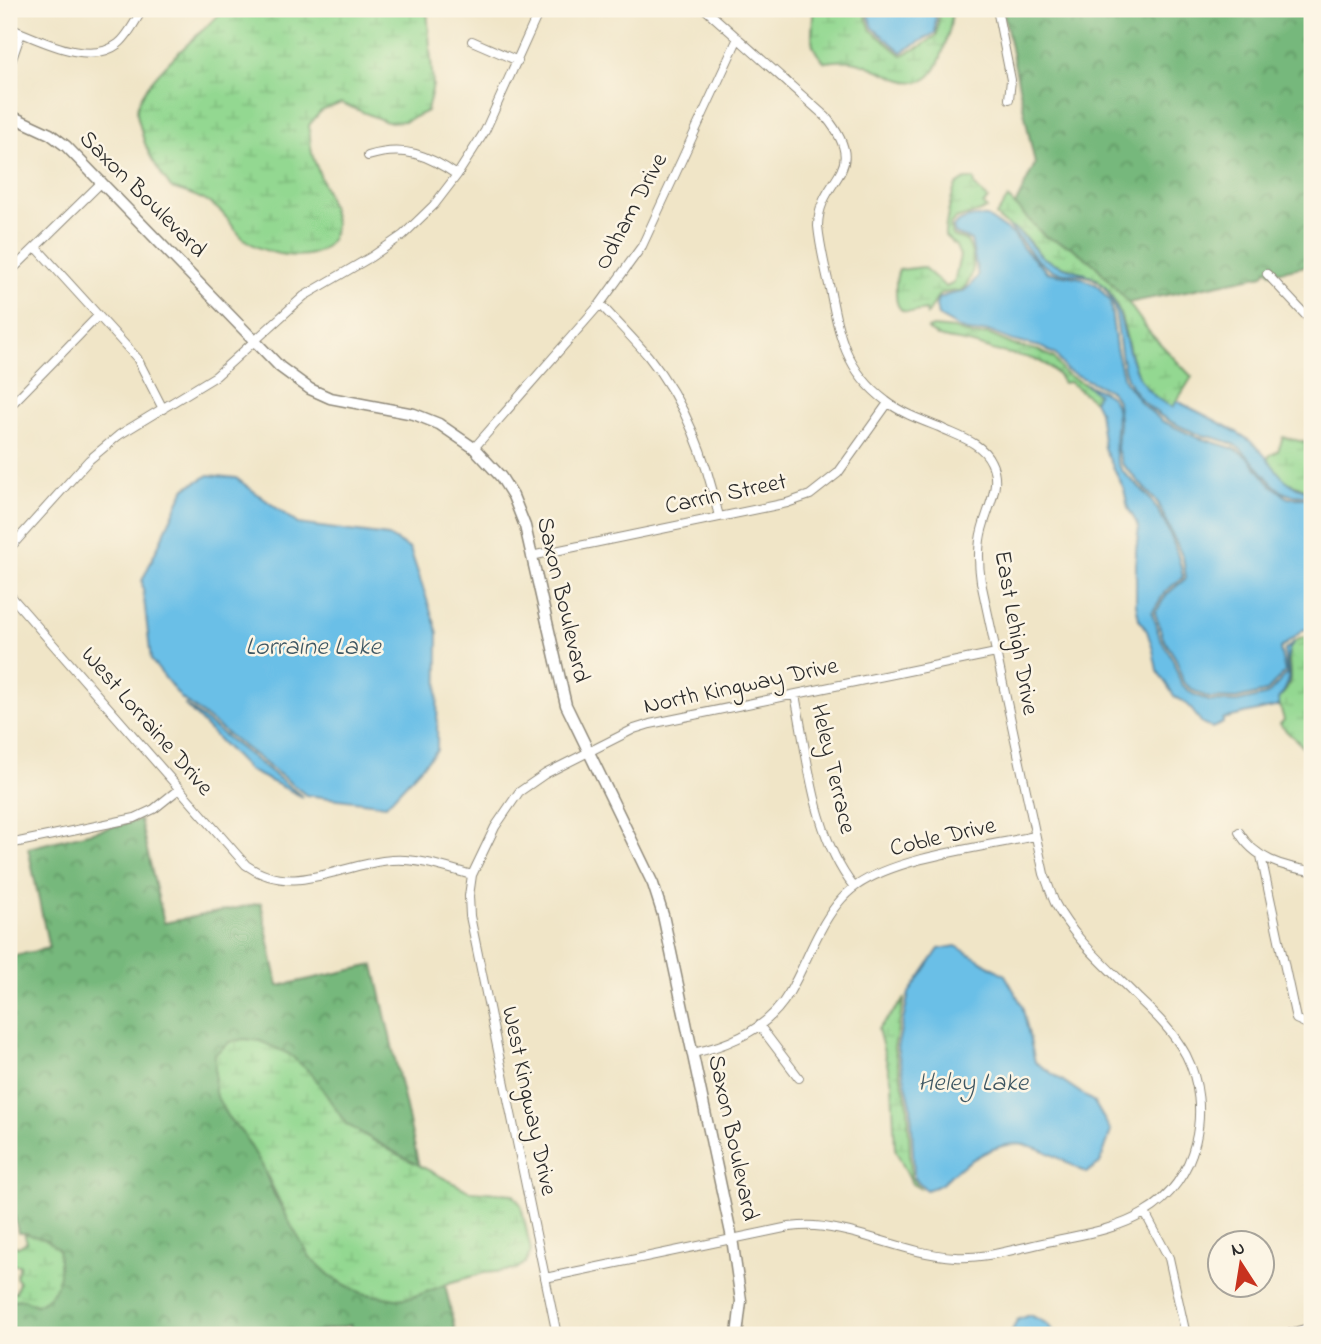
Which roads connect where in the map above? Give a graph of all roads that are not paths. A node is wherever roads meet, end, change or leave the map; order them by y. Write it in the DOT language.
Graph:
graph roads {
  1 [pos="143,9"];
  2 [pos="540,9"];
  3 [pos="705,9"];
  4 [pos="997,9"];
  5 [pos="9,28"];
  6 [pos="21,33"];
  7 [pos="738,38"];
  8 [pos="472,41"];
  9 [pos="518,61"];
  10 [pos="9,68"];
  11 [pos="1009,99"];
  12 [pos="9,115"];
  13 [pos="368,156"];
  14 [pos="457,175"];
  15 [pos="102,181"];
  16 [pos="36,247"];
  17 [pos="9,273"];
  18 [pos="1268,274"];
  19 [pos="600,304"];
  20 [pos="98,316"];
  21 [pos="1312,322"];
  22 [pos="255,341"];
  23 [pos="888,403"];
  24 [pos="9,407"];
  25 [pos="163,409"];
  26 [pos="474,448"];
  27 [pos="719,517"];
  28 [pos="9,549"];
  29 [pos="531,556"];
  30 [pos="9,594"];
  31 [pos="996,653"];
  32 [pos="795,695"];
  33 [pos="588,752"];
  34 [pos="179,789"];
  35 [pos="1239,832"];
  36 [pos="1034,836"];
  37 [pos="9,844"];
  38 [pos="1261,856"];
  39 [pos="1312,871"];
  40 [pos="472,875"];
  41 [pos="854,887"];
  42 [pos="1312,1023"];
  43 [pos="759,1025"];
  44 [pos="693,1053"];
  45 [pos="799,1078"];
  46 [pos="1145,1213"];
  47 [pos="732,1238"];
  48 [pos="545,1278"];
  49 [pos="1312,1327"];
  50 [pos="557,1335"];
  51 [pos="737,1335"];
  52 [pos="1186,1335"];
  53 [pos="1282,1335"];
  1 -- 6 [label="street"];
  2 -- 9 [label="street"];
  3 -- 7 [label="street, East Lehigh Drive"];
  4 -- 11 [label="street"];
  5 -- 6 [label="street"];
  6 -- 10 [label="street"];
  7 -- 19 [label="street, Odham Drive"];
  7 -- 23 [label="street, East Lehigh Drive"];
  8 -- 9 [label="street"];
  9 -- 14 [label="street"];
  12 -- 15 [label="main road, Saxon Boulevard"];
  13 -- 14 [label="street"];
  14 -- 22 [label="street"];
  15 -- 16 [label="street"];
  15 -- 22 [label="main road, Saxon Boulevard"];
  16 -- 17 [label="street"];
  16 -- 20 [label="street"];
  18 -- 21 [label="street"];
  19 -- 26 [label="street, Odham Drive"];
  19 -- 27 [label="street"];
  20 -- 24 [label="street"];
  20 -- 25 [label="street"];
  22 -- 25 [label="street"];
  22 -- 26 [label="main road, Saxon Boulevard"];
  23 -- 27 [label="street, Carrin Street"];
  23 -- 31 [label="street, East Lehigh Drive"];
  25 -- 28 [label="street"];
  26 -- 29 [label="main road, Saxon Boulevard"];
  27 -- 29 [label="street, Carrin Street"];
  29 -- 33 [label="main road, Saxon Boulevard"];
  30 -- 34 [label="street, West Lorraine Drive"];
  31 -- 32 [label="street, North Kingway Drive"];
  31 -- 36 [label="street, East Lehigh Drive"];
  32 -- 33 [label="street, North Kingway Drive"];
  32 -- 41 [label="street, Heley Terrace"];
  33 -- 40 [label="street, North Kingway Drive"];
  33 -- 44 [label="main road, Saxon Boulevard"];
  34 -- 37 [label="street"];
  34 -- 40 [label="street, West Lorraine Drive"];
  35 -- 38 [label="street"];
  36 -- 41 [label="street, Coble Drive"];
  36 -- 46 [label="street, East Lehigh Drive"];
  38 -- 39 [label="street"];
  38 -- 42 [label="street"];
  40 -- 48 [label="street, West Kingway Drive"];
  41 -- 43 [label="street, Coble Drive"];
  43 -- 44 [label="street, Coble Drive"];
  43 -- 45 [label="street"];
  44 -- 47 [label="main road, Saxon Boulevard"];
  46 -- 47 [label="street"];
  46 -- 52 [label="street"];
  47 -- 48 [label="street"];
  47 -- 51 [label="main road, Saxon Boulevard"];
  48 -- 50 [label="street, West Kingway Drive"];
  49 -- 53 [label="street"];
}
